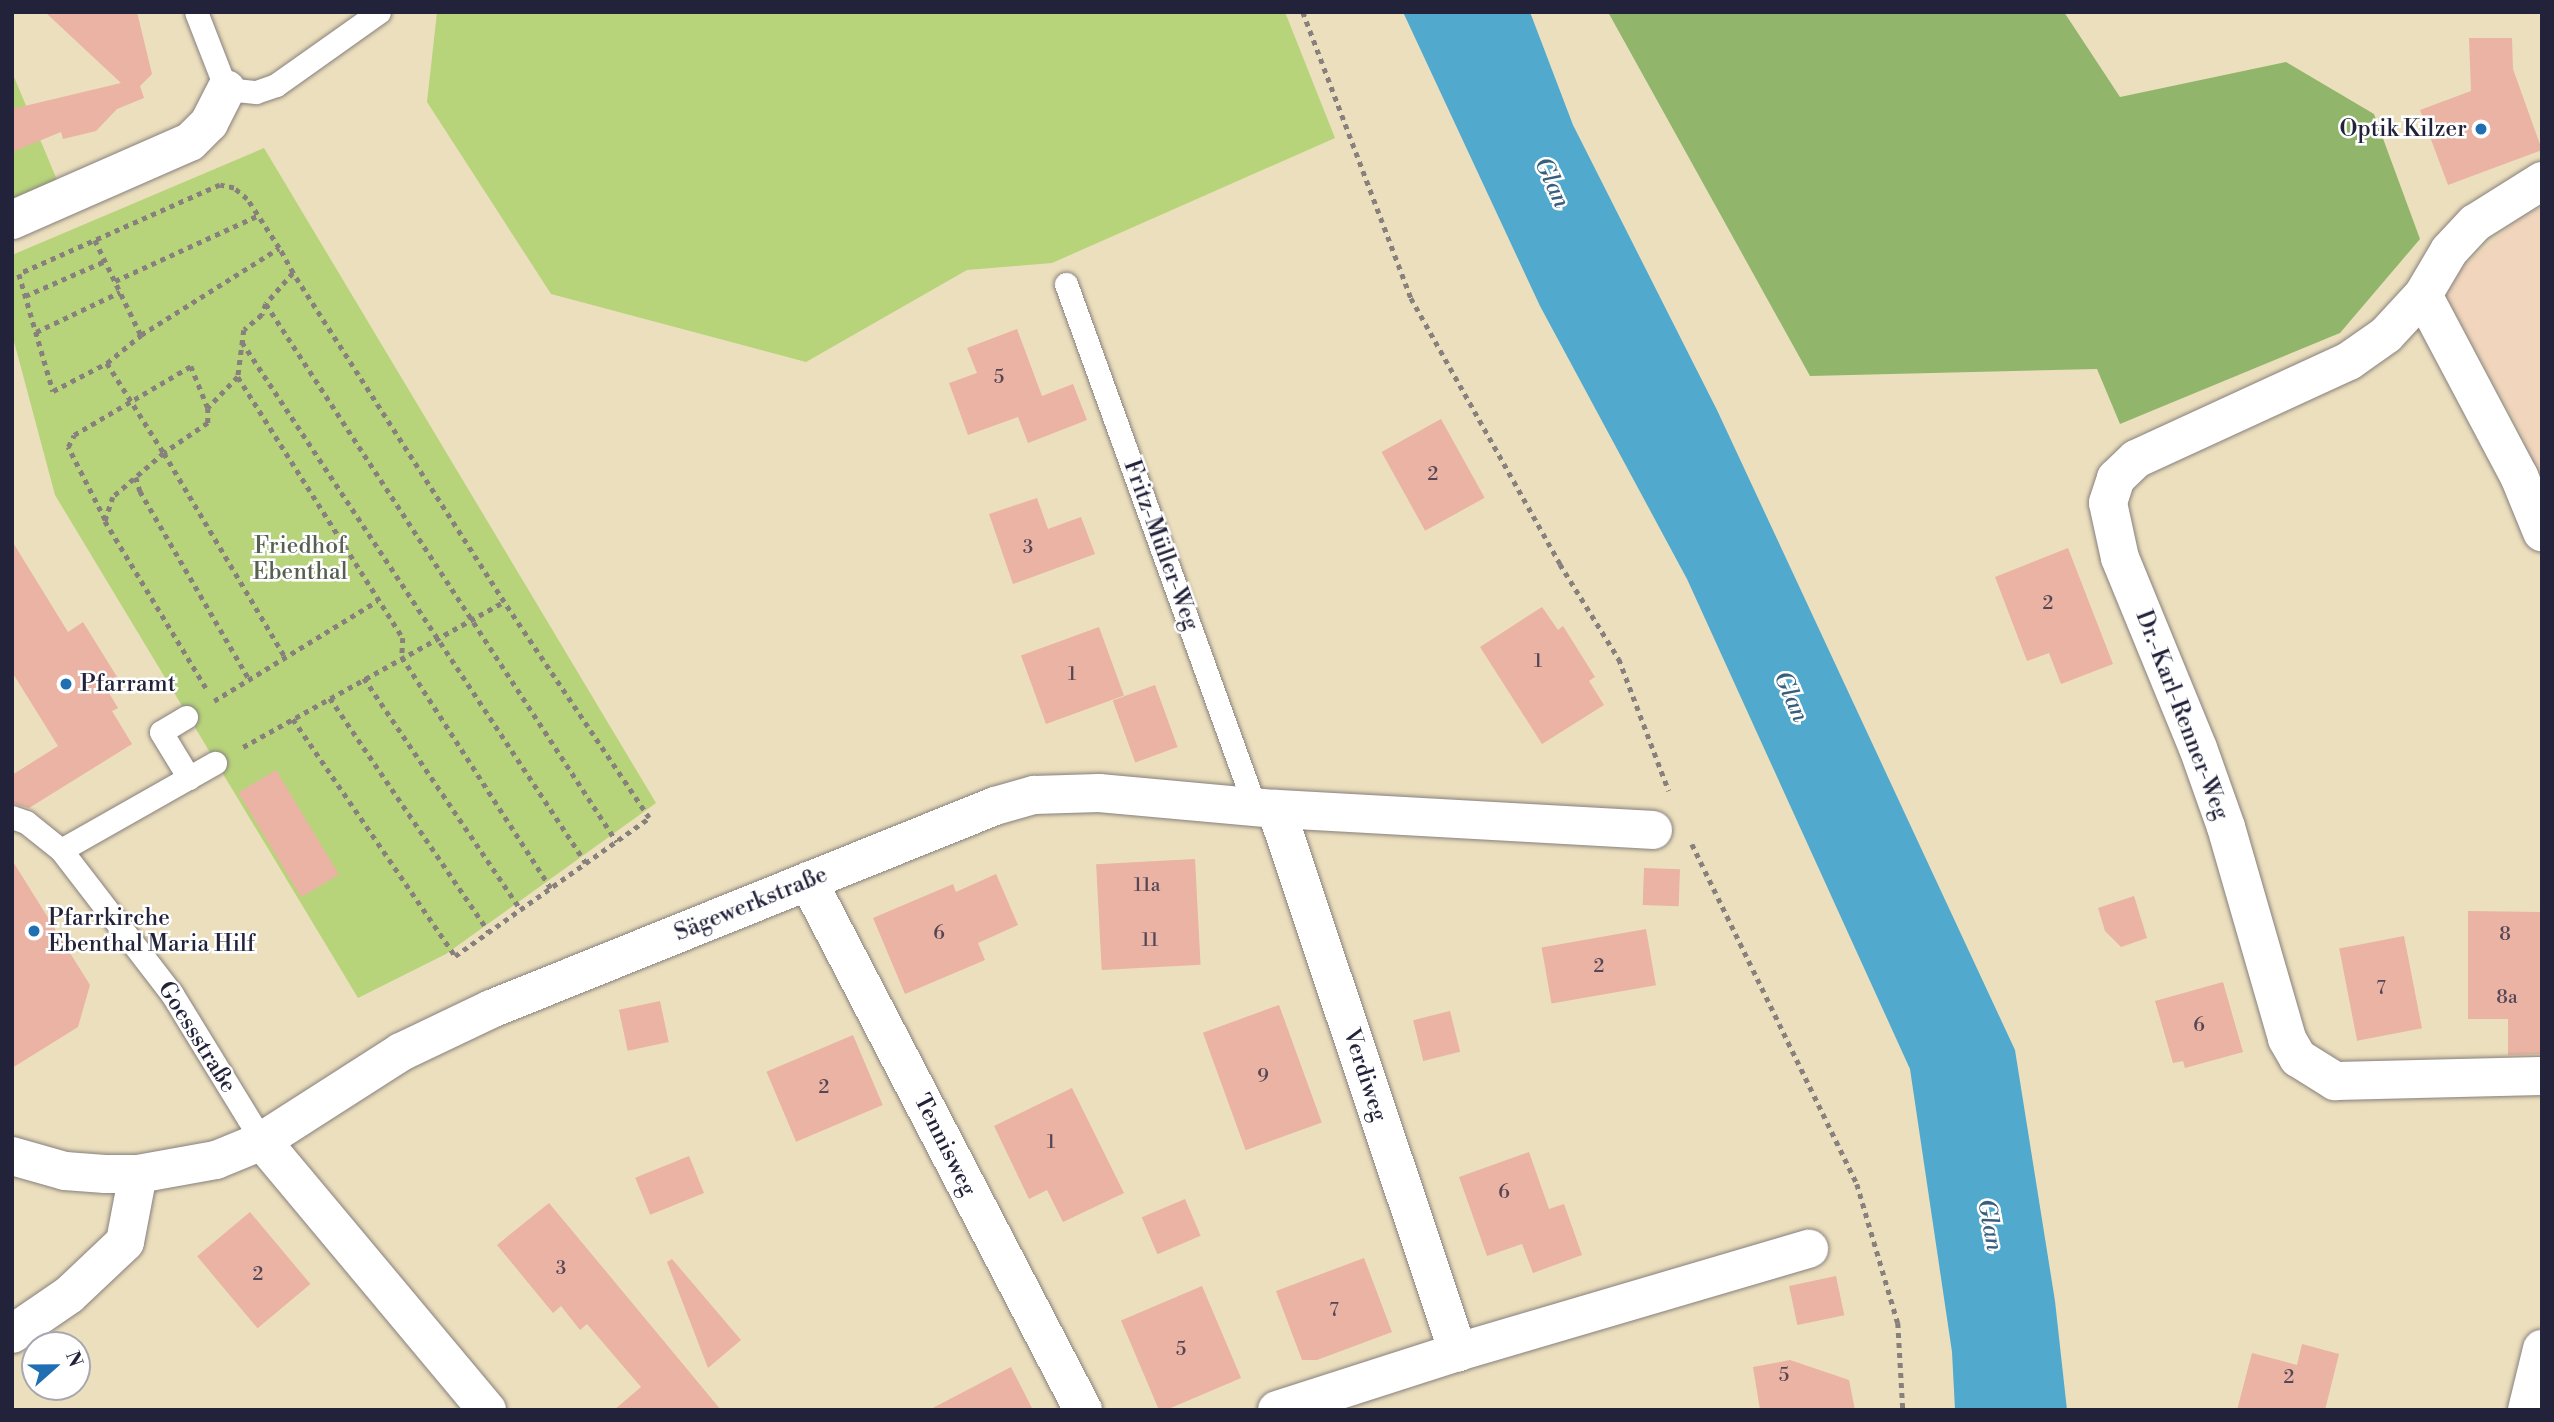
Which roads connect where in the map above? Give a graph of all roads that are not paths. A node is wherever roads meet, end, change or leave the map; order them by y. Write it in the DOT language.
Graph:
graph roads {
  1 [pos="195,12"];
  2 [pos="379,12"];
  3 [pos="226,89"];
  4 [pos="2542,181"];
  5 [pos="12,220"];
  6 [pos="1066,284"];
  7 [pos="2423,295"];
  8 [pos="2542,532"];
  9 [pos="186,717"];
  10 [pos="215,763"];
  11 [pos="189,778"];
  12 [pos="1265,808"];
  13 [pos="12,817"];
  14 [pos="1670,831"];
  15 [pos="61,850"];
  16 [pos="808,881"];
  17 [pos="2542,1076"];
  18 [pos="262,1141"];
  19 [pos="12,1156"];
  20 [pos="138,1174"];
  21 [pos="1809,1249"];
  22 [pos="12,1334"];
  23 [pos="2542,1349"];
  24 [pos="1458,1352"];
  25 [pos="487,1410"];
  26 [pos="1083,1410"];
  27 [pos="1277,1410"];
  28 [pos="2527,1410"];
  1 -- 3 [label="lane"];
  2 -- 3 [label="lane"];
  3 -- 5 [label="street"];
  4 -- 7 [label="street, Dr.-Karl-Renner-Weg"];
  6 -- 12 [label="lane, Fritz-Müller-Weg"];
  7 -- 8 [label="street"];
  7 -- 17 [label="street, Dr.-Karl-Renner-Weg"];
  9 -- 11 [label="lane"];
  10 -- 11 [label="lane"];
  11 -- 15 [label="lane"];
  12 -- 14 [label="street"];
  12 -- 16 [label="street, Sägewerkstraße"];
  12 -- 24 [label="street, Verdiweg"];
  13 -- 15 [label="lane, Goessstraße"];
  15 -- 18 [label="lane, Goessstraße"];
  16 -- 18 [label="street, Sägewerkstraße"];
  16 -- 26 [label="street, Tennisweg"];
  18 -- 20 [label="street"];
  18 -- 25 [label="street, Goessstraße"];
  19 -- 20 [label="street"];
  20 -- 22 [label="street"];
  21 -- 24 [label="street"];
  23 -- 28 [label="street"];
  24 -- 27 [label="street"];
}
